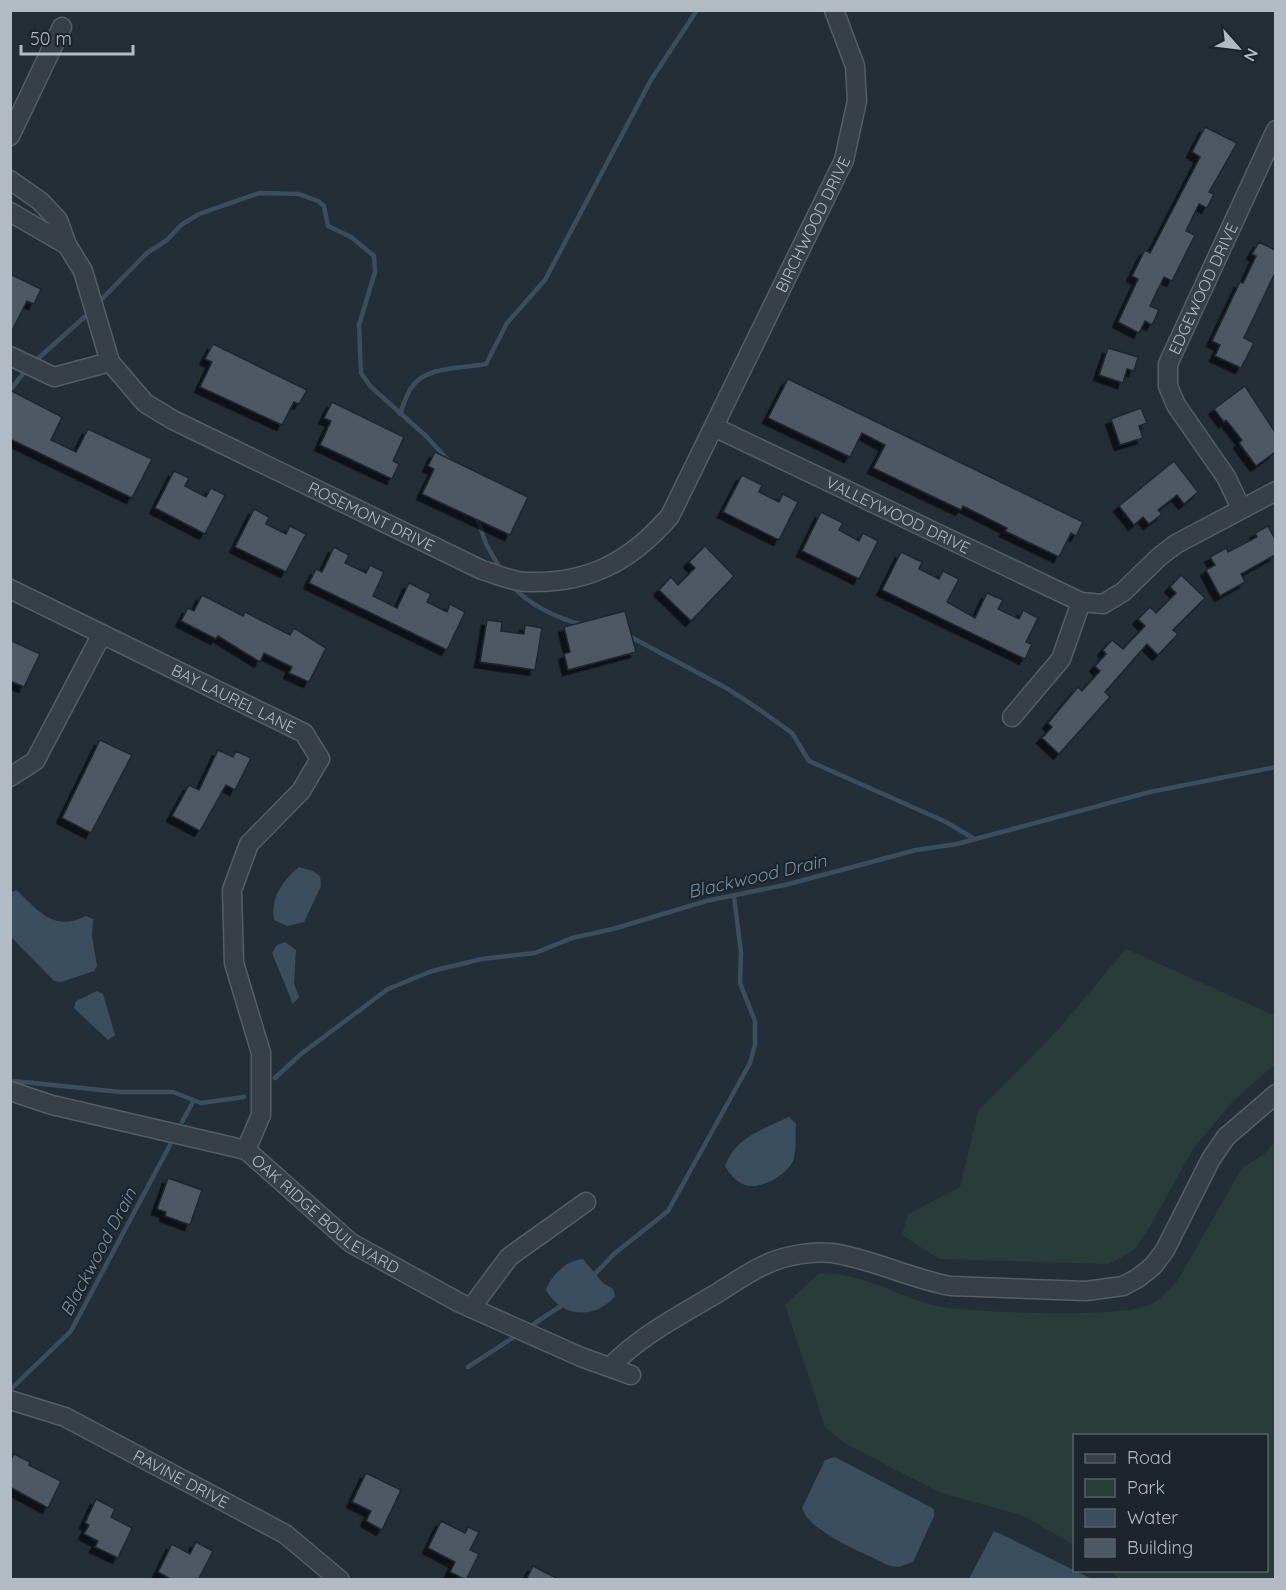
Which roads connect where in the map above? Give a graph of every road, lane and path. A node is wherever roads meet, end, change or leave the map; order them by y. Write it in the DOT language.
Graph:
graph roads {
  1 [pos="834,10"];
  2 [pos="62,27"];
  3 [pos="14,116"];
  4 [pos="1275,130"];
  5 [pos="10,136"];
  6 [pos="10,180"];
  7 [pos="10,212"];
  8 [pos="66,245"];
  9 [pos="10,356"];
  10 [pos="110,362"];
  11 [pos="714,427"];
  12 [pos="1275,491"];
  13 [pos="1241,508"];
  14 [pos="10,589"];
  15 [pos="1081,602"];
  16 [pos="102,634"];
  17 [pos="1012,717"];
  18 [pos="10,777"];
  19 [pos="10,1091"];
  20 [pos="1275,1094"];
  21 [pos="246,1150"];
  22 [pos="586,1202"];
  23 [pos="471,1308"];
  24 [pos="610,1367"];
  25 [pos="631,1375"];
  26 [pos="10,1400"];
  27 [pos="340,1580"];
  1 -- 11 [label="street, BIRCHWOOD DRIVE"];
  2 -- 3 [label="street"];
  3 -- 5 [label="street"];
  4 -- 13 [label="street, EDGEWOOD DRIVE"];
  6 -- 8 [label="street, ROSEMONT DRIVE"];
  7 -- 8 [label="street, ROSEMONT DRIVE"];
  8 -- 10 [label="street, ROSEMONT DRIVE"];
  9 -- 10 [label="street"];
  10 -- 11 [label="street, ROSEMONT DRIVE"];
  11 -- 15 [label="street, VALLEYWOOD DRIVE"];
  12 -- 13 [label="street, VALLEYWOOD DRIVE"];
  13 -- 15 [label="street, VALLEYWOOD DRIVE"];
  14 -- 16 [label="street, BAY LAUREL LANE"];
  15 -- 17 [label="street"];
  16 -- 18 [label="street"];
  16 -- 21 [label="street, BAY LAUREL LANE"];
  19 -- 21 [label="street, OAK RIDGE BOULEVARD"];
  20 -- 24 [label="street"];
  21 -- 23 [label="street, OAK RIDGE BOULEVARD"];
  22 -- 23 [label="street"];
  23 -- 24 [label="street, OAK RIDGE BOULEVARD"];
  24 -- 25 [label="street, OAK RIDGE BOULEVARD"];
  26 -- 27 [label="street, RAVINE DRIVE"];
}
